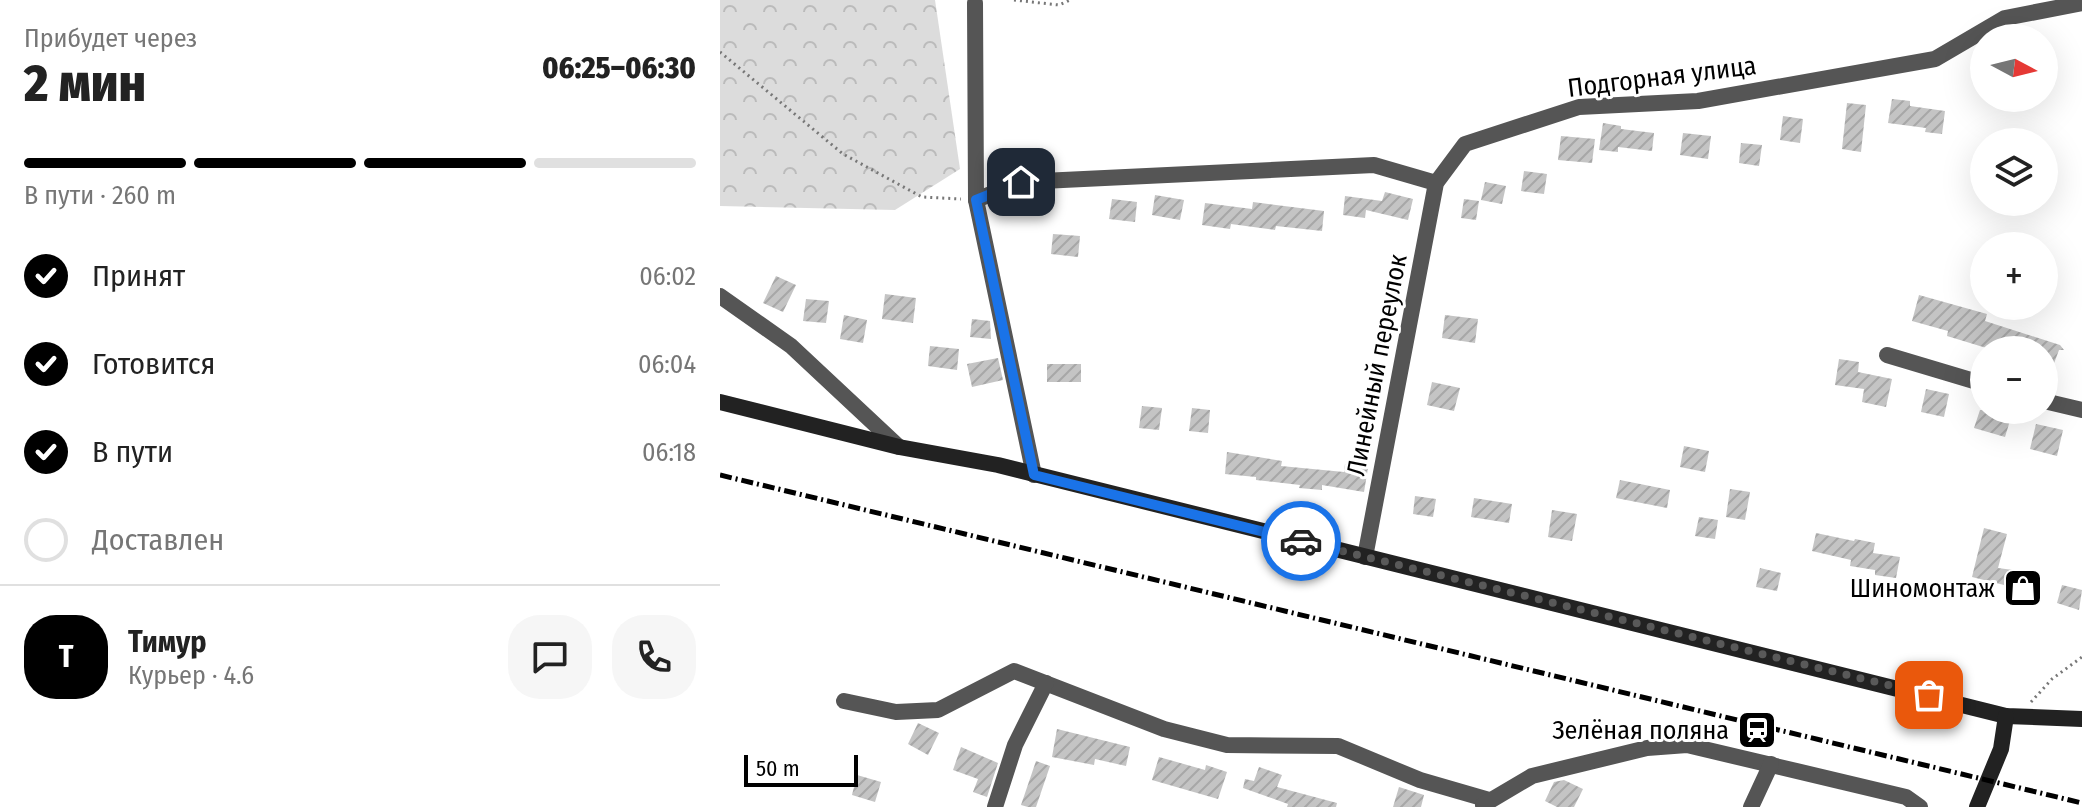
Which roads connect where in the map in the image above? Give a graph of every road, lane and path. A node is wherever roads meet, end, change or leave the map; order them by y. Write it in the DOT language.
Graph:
graph roads {
  1 [pos="1014,0"];
  2 [pos="1070,0"];
  3 [pos="975,3"];
  4 [pos="2082,3"];
  5 [pos="720,52"];
  6 [pos="1436,183"];
  7 [pos="976,200"];
  8 [pos="720,296"];
  9 [pos="1887,355"];
  10 [pos="1970,380"];
  11 [pos="720,402"];
  12 [pos="2058,404"];
  13 [pos="2082,410"];
  14 [pos="899,447"];
  15 [pos="1034,475"];
  16 [pos="1365,557"];
  17 [pos="2082,657"];
  18 [pos="1046,683"];
  19 [pos="844,701"];
  20 [pos="2012,717"];
  21 [pos="2082,719"];
  22 [pos="1771,764"];
  23 [pos="1485,804"];
  24 [pos="995,807"];
  25 [pos="1751,807"];
  26 [pos="1920,807"];
  27 [pos="1977,807"];
  1 -- 2 [label="path"];
  3 -- 7 [label="street"];
  4 -- 6 [label="street, Подгорная улица"];
  5 -- 7 [label="path"];
  6 -- 7 [label="street"];
  6 -- 16 [label="street, Линейный переулок"];
  7 -- 15 [label="street"];
  8 -- 14 [label="street"];
  9 -- 10 [label="street"];
  11 -- 14 [label="street"];
  12 -- 13 [label="street"];
  14 -- 15 [label="street"];
  15 -- 16 [label="street"];
  16 -- 20 [label="street"];
  17 -- 20 [label="path"];
  18 -- 19 [label="street"];
  18 -- 23 [label="street"];
  18 -- 24 [label="street"];
  20 -- 21 [label="street"];
  20 -- 27 [label="street"];
  22 -- 23 [label="street"];
  22 -- 25 [label="street"];
  22 -- 26 [label="street"];
}
